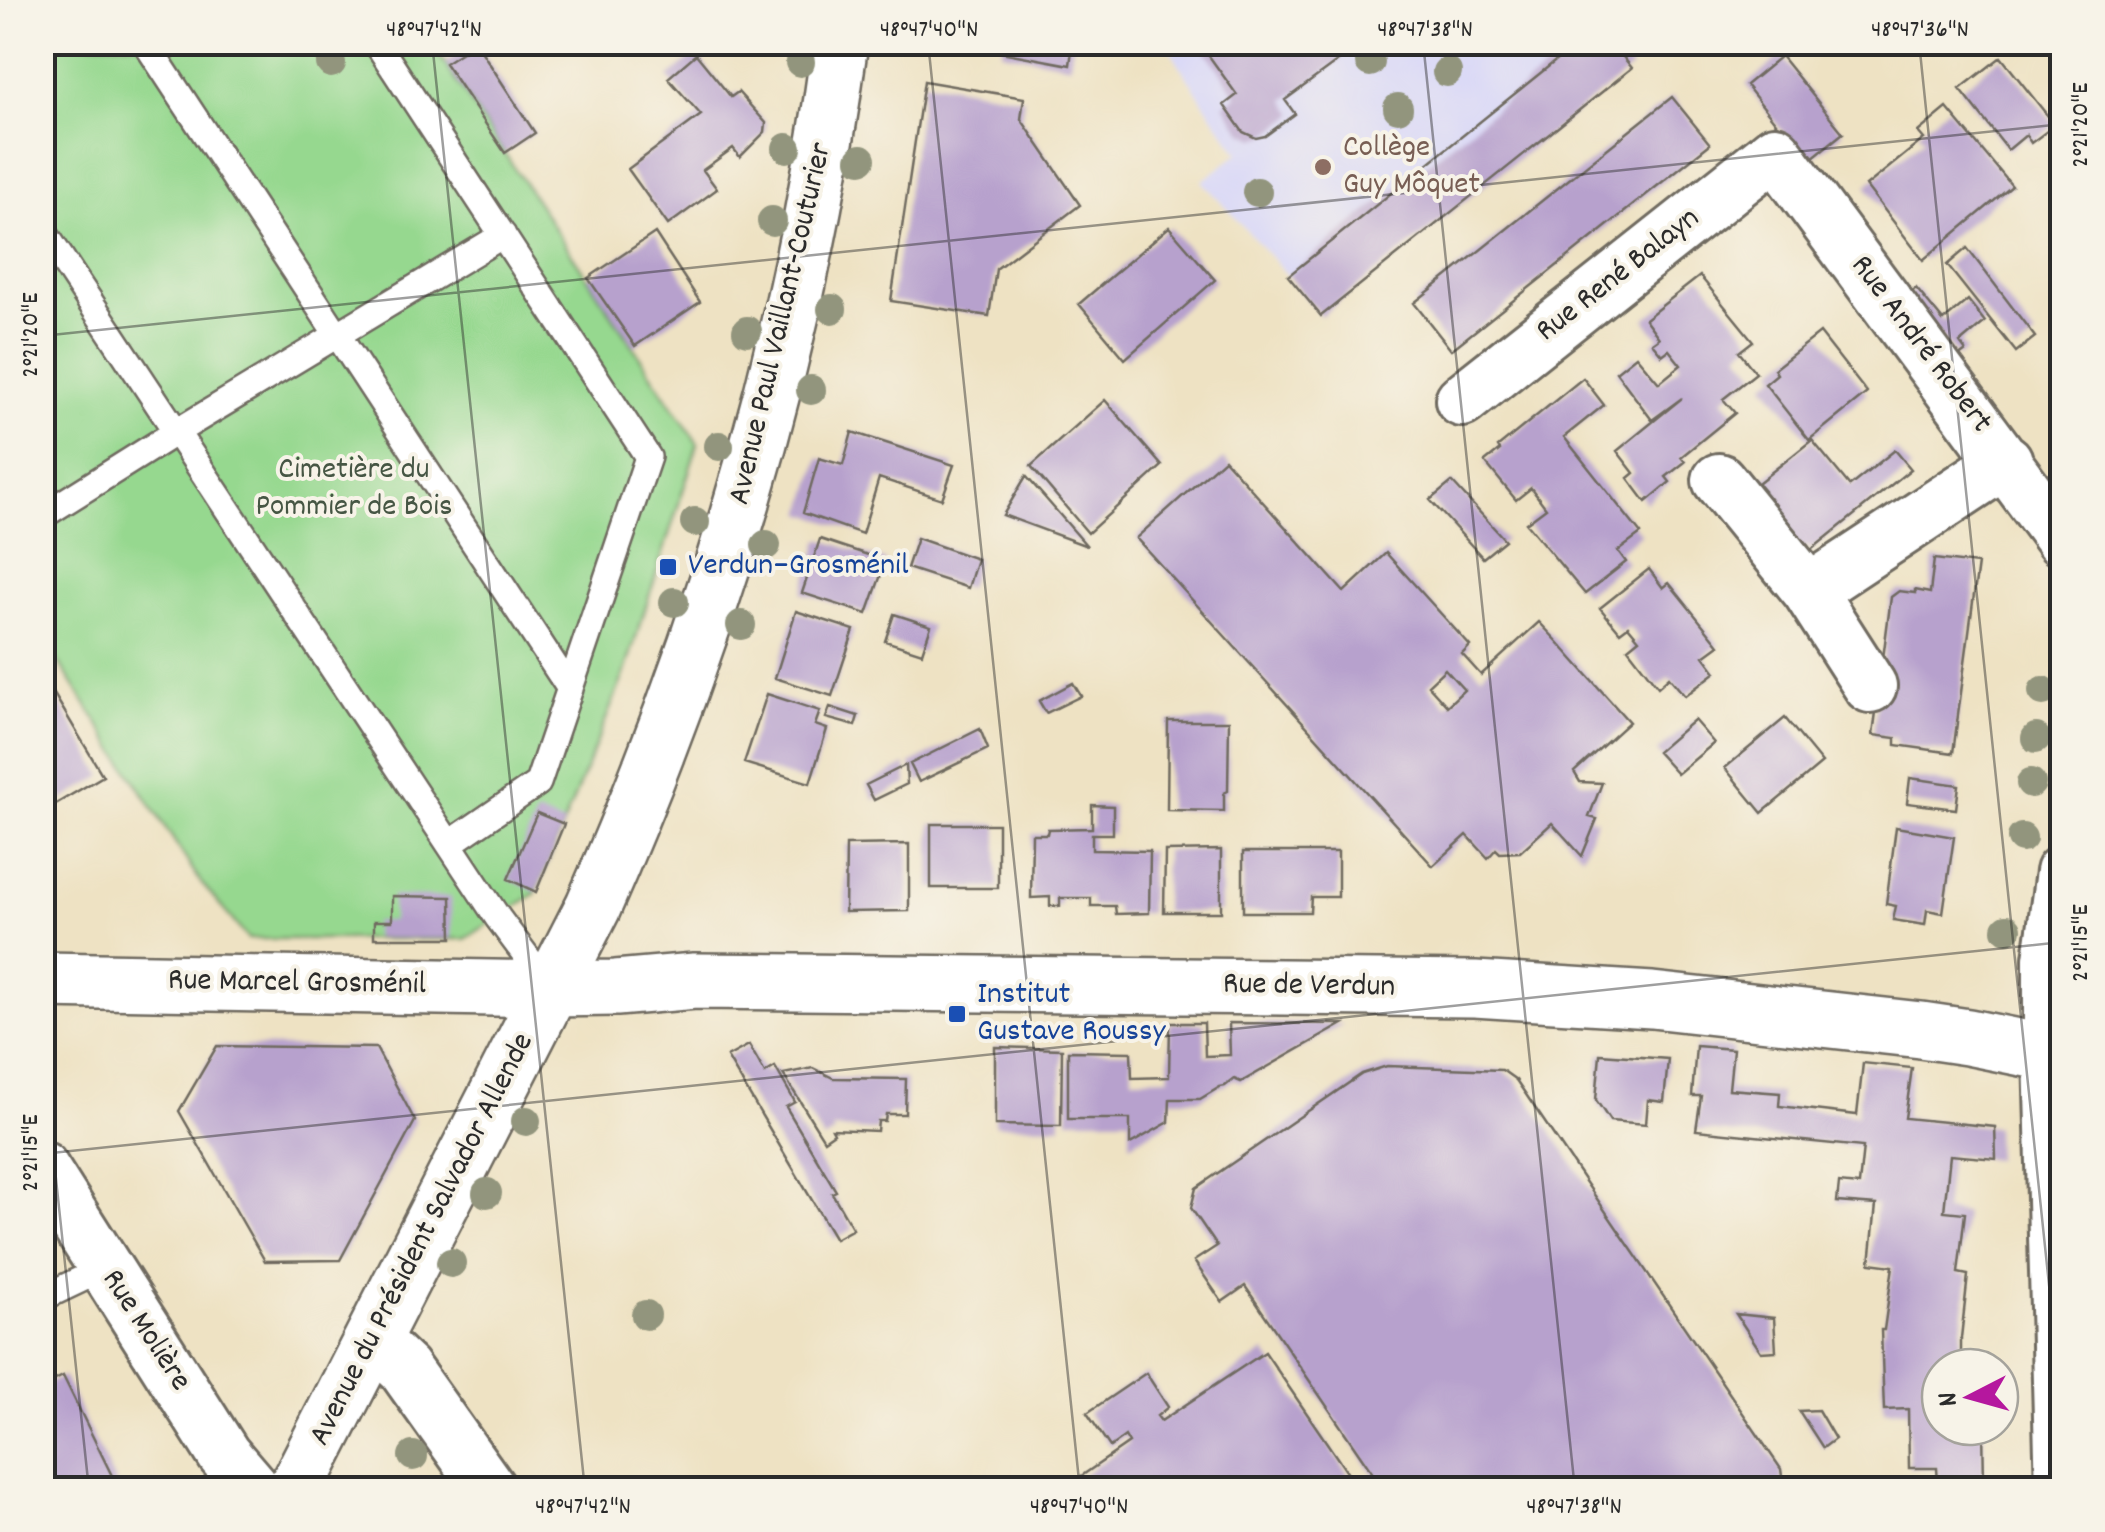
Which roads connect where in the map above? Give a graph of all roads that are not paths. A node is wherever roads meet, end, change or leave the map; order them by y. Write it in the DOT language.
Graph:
graph roads {
  1 [pos="146,42"];
  2 [pos="376,42"];
  3 [pos="840,42"];
  4 [pos="1776,152"];
  5 [pos="42,229"];
  6 [pos="503,236"];
  7 [pos="338,335"];
  8 [pos="1462,400"];
  9 [pos="176,432"];
  10 [pos="2006,461"];
  11 [pos="1719,480"];
  12 [pos="42,516"];
  13 [pos="2062,540"];
  14 [pos="1809,591"];
  15 [pos="1870,686"];
  16 [pos="570,688"];
  17 [pos="449,844"];
  18 [pos="2062,872"];
  19 [pos="42,980"];
  20 [pos="551,989"];
  21 [pos="2056,1055"];
  22 [pos="42,1168"];
  23 [pos="104,1268"];
  24 [pos="42,1298"];
  25 [pos="372,1339"];
  26 [pos="254,1490"];
  27 [pos="295,1490"];
  28 [pos="490,1490"];
  29 [pos="2062,1490"];
  1 -- 7 [label="lane"];
  2 -- 6 [label="lane"];
  3 -- 20 [label="street, Avenue Paul Vaillant-Couturier"];
  4 -- 8 [label="street, Rue René Balayn"];
  4 -- 10 [label="street, Rue André Robert"];
  5 -- 9 [label="lane"];
  6 -- 7 [label="lane"];
  6 -- 16 [label="lane"];
  7 -- 9 [label="lane"];
  7 -- 16 [label="lane"];
  9 -- 12 [label="lane"];
  9 -- 17 [label="lane"];
  10 -- 13 [label="street, Rue André Robert"];
  10 -- 14 [label="street"];
  11 -- 14 [label="street"];
  14 -- 15 [label="street"];
  16 -- 17 [label="lane"];
  17 -- 20 [label="lane"];
  18 -- 21 [label="street"];
  19 -- 20 [label="street, Rue Marcel Grosménil"];
  20 -- 21 [label="street, Rue de Verdun"];
  20 -- 25 [label="street, Avenue du Président Salvador Allende"];
  21 -- 29 [label="street"];
  22 -- 23 [label="street, Rue Molière"];
  23 -- 24 [label="lane"];
  23 -- 26 [label="street, Rue Molière"];
  25 -- 27 [label="street, Avenue du Président Salvador Allende"];
  25 -- 28 [label="street"];
}
